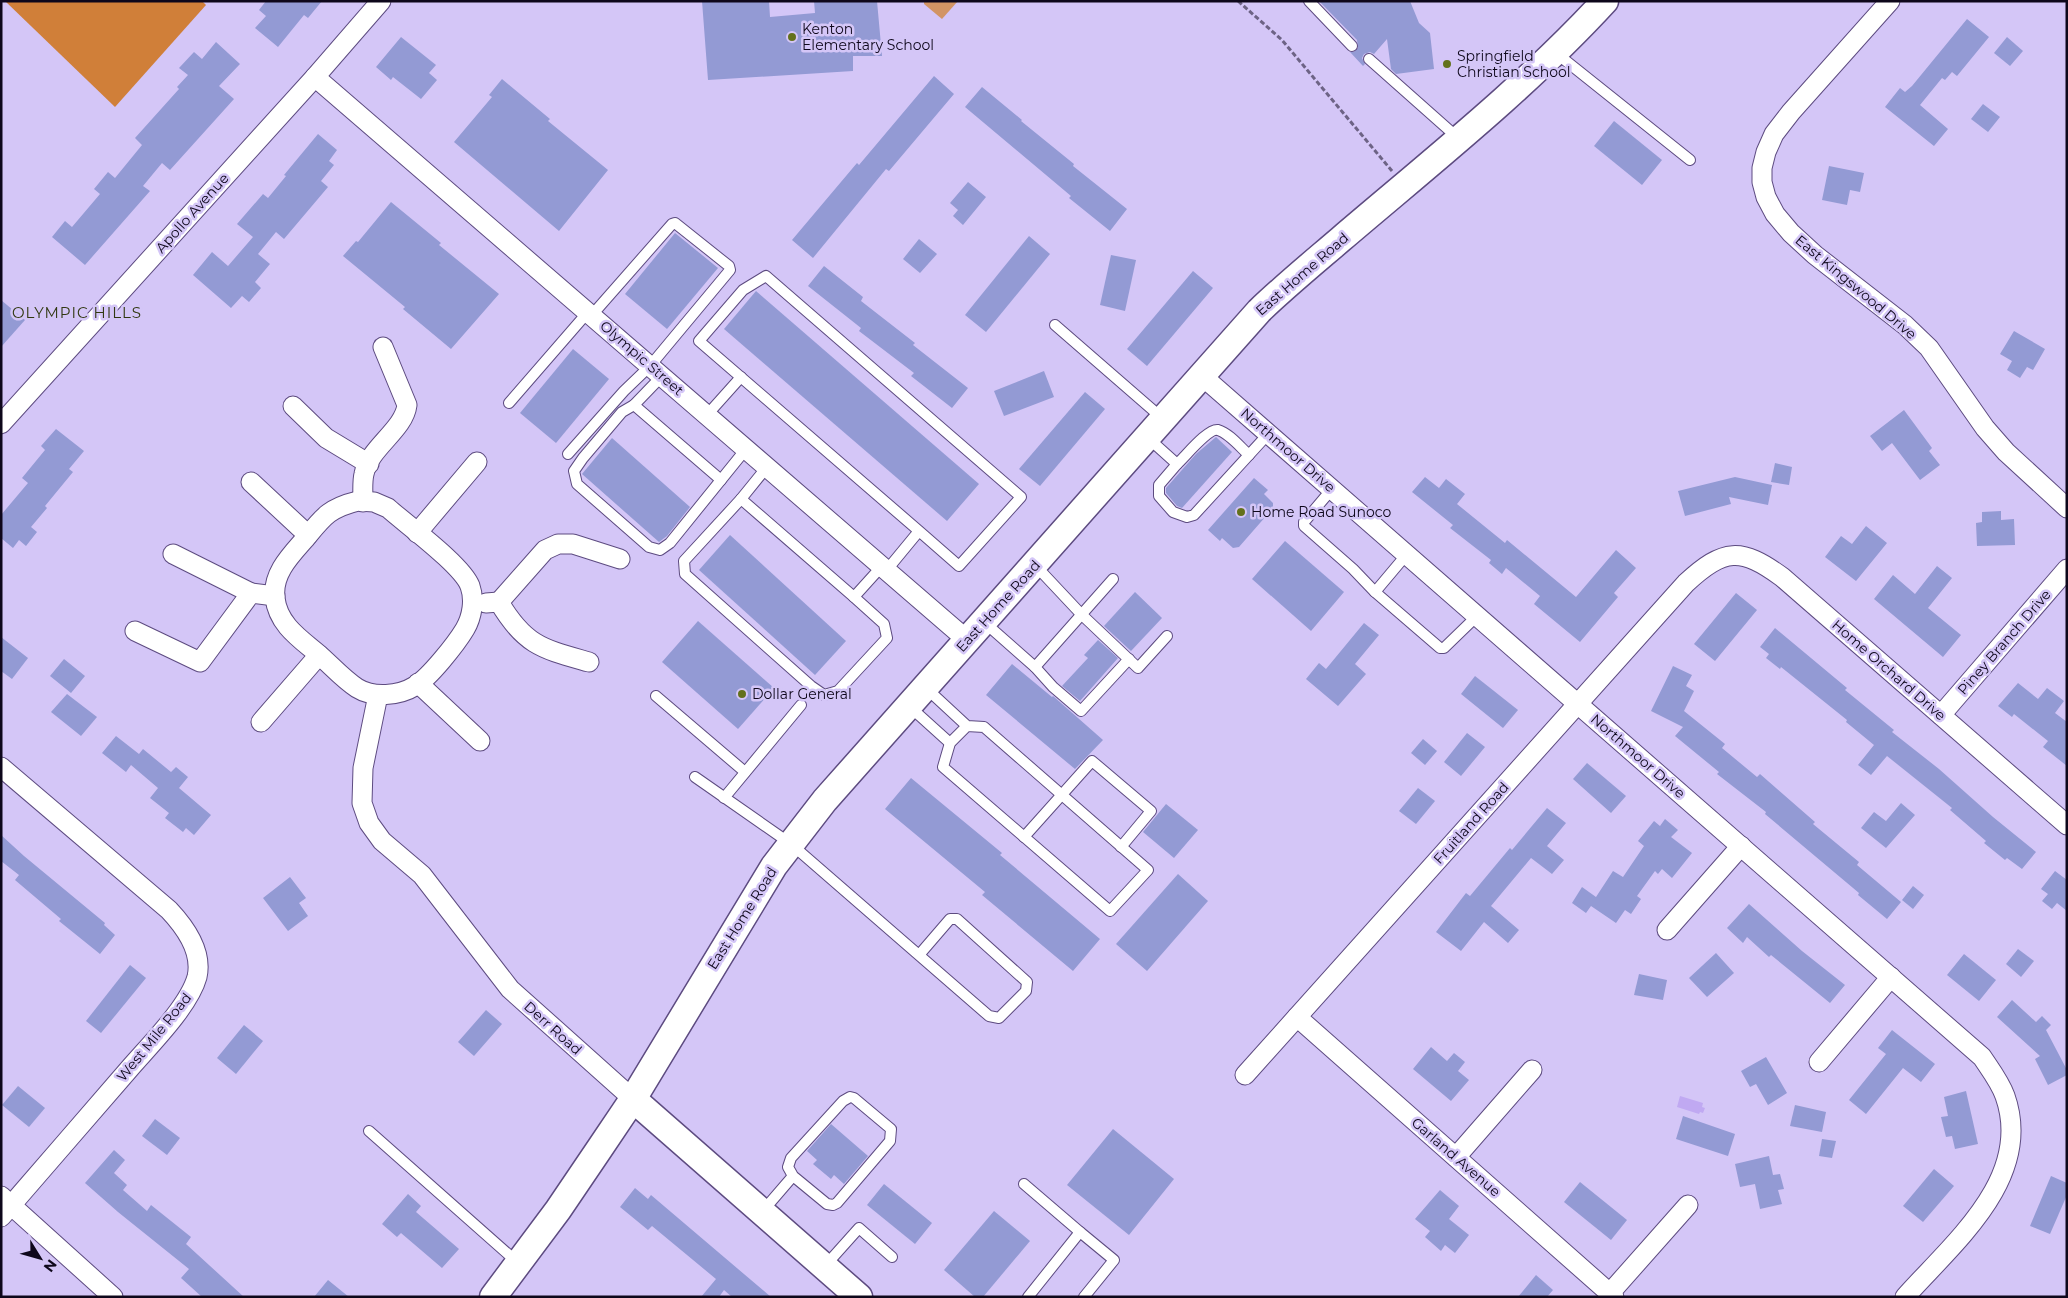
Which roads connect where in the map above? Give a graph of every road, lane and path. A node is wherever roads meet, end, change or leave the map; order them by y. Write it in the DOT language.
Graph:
graph roads {
  1 [pos="1238,1"];
  2 [pos="1309,1"];
  3 [pos="1605,1"];
  4 [pos="1890,1"];
  5 [pos="380,2"];
  6 [pos="1352,46"];
  7 [pos="1555,52"];
  8 [pos="1369,59"];
  9 [pos="315,77"];
  10 [pos="1458,138"];
  11 [pos="1690,160"];
  12 [pos="1404,185"];
  13 [pos="590,313"];
  14 [pos="1055,325"];
  15 [pos="383,347"];
  16 [pos="656,371"];
  17 [pos="1202,375"];
  18 [pos="741,377"];
  19 [pos="509,404"];
  20 [pos="634,405"];
  21 [pos="293,406"];
  22 [pos="707,415"];
  23 [pos="1,424"];
  24 [pos="1155,428"];
  25 [pos="1268,433"];
  26 [pos="746,449"];
  27 [pos="568,454"];
  28 [pos="1249,454"];
  29 [pos="477,462"];
  30 [pos="369,464"];
  31 [pos="1177,464"];
  32 [pos="767,467"];
  33 [pos="721,480"];
  34 [pos="251,482"];
  35 [pos="1332,489"];
  36 [pos="741,499"];
  37 [pos="363,502"];
  38 [pos="2067,508"];
  39 [pos="919,531"];
  40 [pos="417,533"];
  41 [pos="308,535"];
  42 [pos="173,554"];
  43 [pos="1407,554"];
  44 [pos="620,559"];
  45 [pos="1035,565"];
  46 [pos="884,568"];
  47 [pos="2067,569"];
  48 [pos="1698,572"];
  49 [pos="1113,579"];
  50 [pos="1375,592"];
  51 [pos="251,594"];
  52 [pos="275,596"];
  53 [pos="854,597"];
  54 [pos="499,602"];
  55 [pos="472,604"];
  56 [pos="1081,614"];
  57 [pos="1477,616"];
  58 [pos="975,630"];
  59 [pos="135,632"];
  60 [pos="1167,636"];
  61 [pos="320,656"];
  62 [pos="1129,659"];
  63 [pos="590,662"];
  64 [pos="1036,668"];
  65 [pos="418,684"];
  66 [pos="378,695"];
  67 [pos="656,696"];
  68 [pos="917,696"];
  69 [pos="1578,704"];
  70 [pos="801,705"];
  71 [pos="1941,715"];
  72 [pos="261,722"];
  73 [pos="967,726"];
  74 [pos="480,741"];
  75 [pos="950,743"];
  76 [pos="1,767"];
  77 [pos="746,772"];
  78 [pos="695,777"];
  79 [pos="1061,794"];
  80 [pos="724,798"];
  81 [pos="2067,825"];
  82 [pos="1024,837"];
  83 [pos="791,844"];
  84 [pos="1741,846"];
  85 [pos="1121,847"];
  86 [pos="1667,930"];
  87 [pos="919,955"];
  88 [pos="1892,977"];
  89 [pos="1297,1017"];
  90 [pos="1819,1062"];
  91 [pos="1532,1070"];
  92 [pos="1245,1075"];
  93 [pos="632,1099"];
  94 [pos="369,1131"];
  95 [pos="1456,1157"];
  96 [pos="793,1176"];
  97 [pos="1024,1184"];
  98 [pos="1688,1205"];
  99 [pos="5,1206"];
  100 [pos="762,1212"];
  101 [pos="1080,1232"];
  102 [pos="892,1257"];
  103 [pos="518,1263"];
  104 [pos="824,1267"];
  105 [pos="1612,1295"];
  106 [pos="113,1297"];
  107 [pos="493,1297"];
  108 [pos="859,1297"];
  109 [pos="1028,1297"];
  110 [pos="1084,1297"];
  111 [pos="1905,1297"];
  1 -- 12 [label="path"];
  2 -- 6 [label="lane"];
  3 -- 7 [label="street, East Home Road"];
  4 -- 38 [label="street, East Kingswood Drive"];
  5 -- 9 [label="street, Apollo Avenue"];
  7 -- 10 [label="street, East Home Road"];
  7 -- 11 [label="lane"];
  8 -- 10 [label="lane"];
  9 -- 13 [label="street, Olympic Street"];
  9 -- 23 [label="street, Apollo Avenue"];
  10 -- 12 [label="street, East Home Road"];
  12 -- 17 [label="street, East Home Road"];
  13 -- 16 [label="street, Olympic Street"];
  13 -- 16 [label="lane"];
  13 -- 19 [label="lane"];
  14 -- 24 [label="lane"];
  15 -- 30 [label="street"];
  16 -- 20 [label="lane"];
  16 -- 22 [label="street, Olympic Street"];
  16 -- 27 [label="lane"];
  17 -- 24 [label="street, East Home Road"];
  17 -- 25 [label="street, Northmoor Drive"];
  18 -- 22 [label="lane"];
  18 -- 39 [label="lane"];
  18 -- 39 [label="lane"];
  20 -- 33 [label="lane"];
  20 -- 33 [label="lane"];
  21 -- 30 [label="street"];
  22 -- 26 [label="street, Olympic Street"];
  24 -- 31 [label="lane"];
  24 -- 45 [label="street, East Home Road"];
  25 -- 28 [label="lane"];
  25 -- 35 [label="street, Northmoor Drive"];
  26 -- 32 [label="street, Olympic Street"];
  26 -- 33 [label="lane"];
  28 -- 31 [label="lane"];
  28 -- 31 [label="lane"];
  29 -- 40 [label="street"];
  30 -- 37 [label="street"];
  32 -- 36 [label="lane"];
  32 -- 46 [label="street, Olympic Street"];
  34 -- 41 [label="street"];
  35 -- 43 [label="street, Northmoor Drive"];
  35 -- 50 [label="lane"];
  36 -- 53 [label="lane"];
  36 -- 53 [label="lane"];
  37 -- 40 [label="street"];
  37 -- 41 [label="street"];
  39 -- 46 [label="lane"];
  40 -- 55 [label="street"];
  41 -- 52 [label="street"];
  42 -- 51 [label="street"];
  43 -- 50 [label="lane"];
  43 -- 57 [label="street, Northmoor Drive"];
  44 -- 54 [label="street"];
  45 -- 56 [label="lane"];
  45 -- 58 [label="street, East Home Road"];
  46 -- 53 [label="lane"];
  46 -- 58 [label="street, Olympic Street"];
  47 -- 71 [label="street, Piney Branch Drive"];
  48 -- 69 [label="street, Fruitland Road"];
  48 -- 71 [label="street, Home Orchard Drive"];
  49 -- 56 [label="lane"];
  50 -- 57 [label="lane"];
  51 -- 52 [label="street"];
  51 -- 59 [label="street"];
  52 -- 61 [label="street"];
  54 -- 55 [label="street"];
  54 -- 63 [label="street"];
  55 -- 65 [label="street"];
  56 -- 62 [label="lane"];
  56 -- 64 [label="lane"];
  57 -- 69 [label="street, Northmoor Drive"];
  58 -- 64 [label="lane"];
  58 -- 68 [label="street, East Home Road"];
  60 -- 62 [label="lane"];
  61 -- 66 [label="street"];
  61 -- 72 [label="street"];
  62 -- 64 [label="lane"];
  65 -- 66 [label="street"];
  65 -- 74 [label="street"];
  66 -- 93 [label="street, Derr Road"];
  67 -- 77 [label="lane"];
  68 -- 73 [label="lane"];
  68 -- 75 [label="lane"];
  68 -- 83 [label="street, East Home Road"];
  69 -- 84 [label="street, Northmoor Drive"];
  69 -- 89 [label="street, Fruitland Road"];
  70 -- 77 [label="lane"];
  71 -- 81 [label="street, Home Orchard Drive"];
  73 -- 75 [label="lane"];
  73 -- 79 [label="lane"];
  75 -- 82 [label="lane"];
  76 -- 99 [label="street, West Mile Road"];
  77 -- 80 [label="lane"];
  78 -- 80 [label="lane"];
  79 -- 82 [label="lane"];
  79 -- 85 [label="lane"];
  79 -- 85 [label="lane"];
  80 -- 83 [label="lane"];
  82 -- 85 [label="lane"];
  83 -- 87 [label="lane"];
  83 -- 93 [label="street, East Home Road"];
  84 -- 86 [label="street"];
  84 -- 88 [label="street, Northmoor Drive"];
  87 -- 87 [label="lane"];
  88 -- 90 [label="street"];
  88 -- 111 [label="street, Northmoor Drive"];
  89 -- 92 [label="street, Fruitland Road"];
  89 -- 95 [label="street, Garland Avenue"];
  91 -- 95 [label="street"];
  93 -- 100 [label="street, Derr Road"];
  93 -- 103 [label="street, East Home Road"];
  94 -- 103 [label="lane"];
  95 -- 105 [label="street, Garland Avenue"];
  96 -- 96 [label="lane"];
  96 -- 100 [label="lane"];
  97 -- 101 [label="lane"];
  98 -- 105 [label="street"];
  99 -- 106 [label="street"];
  100 -- 104 [label="street, Derr Road"];
  101 -- 109 [label="lane"];
  101 -- 110 [label="lane"];
  102 -- 104 [label="lane"];
  103 -- 107 [label="street, East Home Road"];
  104 -- 108 [label="street, Derr Road"];
}
